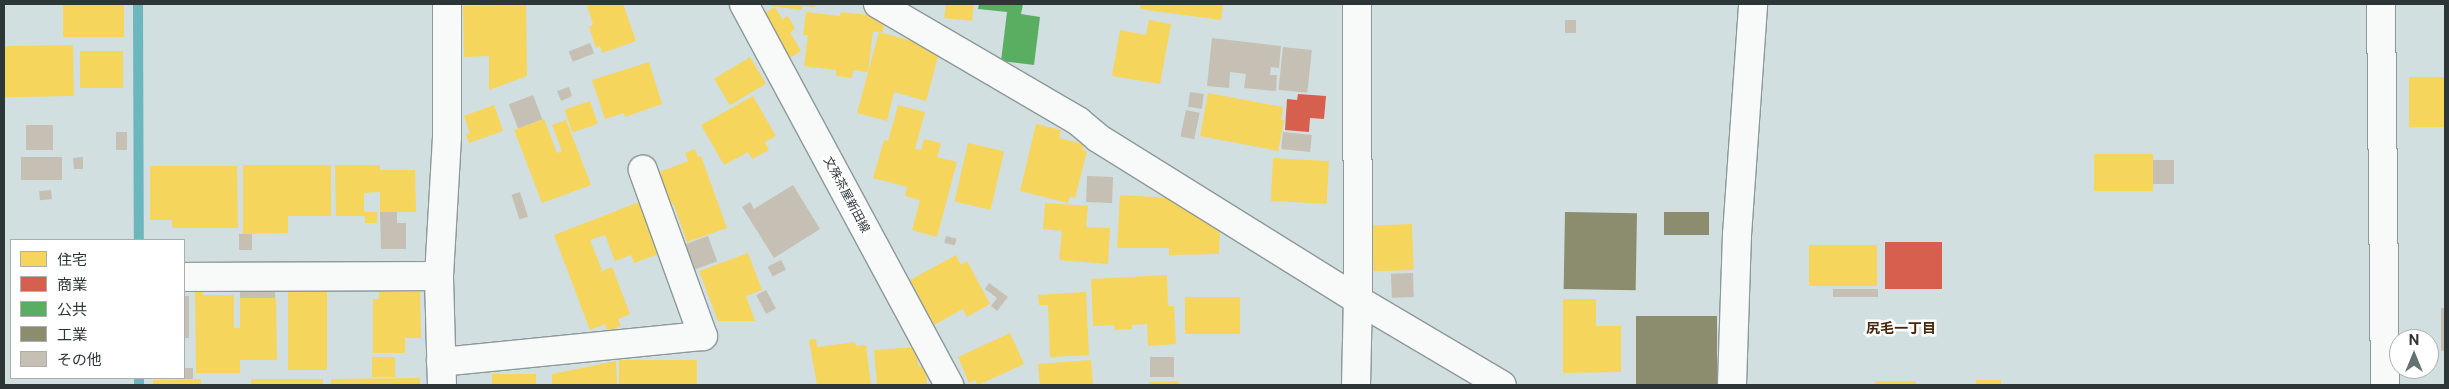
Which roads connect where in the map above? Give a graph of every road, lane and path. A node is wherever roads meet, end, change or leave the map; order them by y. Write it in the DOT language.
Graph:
graph roads {
  1 [pos="447,4"];
  2 [pos="744,4"];
  3 [pos="878,4"];
  4 [pos="1356,4"];
  5 [pos="1753,4"];
  6 [pos="2381,4"];
  7 [pos="642,170"];
  8 [pos="439,276"];
  9 [pos="185,277"];
  10 [pos="1358,300"];
  11 [pos="441,374"];
  12 [pos="949,385"];
  13 [pos="1356,385"];
  14 [pos="1502,385"];
  15 [pos="1732,385"];
  16 [pos="2384,385"];
  1 -- 8 [label="street"];
  2 -- 12 [label="street, 文殊茶屋新田線"];
  3 -- 10 [label="street"];
  4 -- 10 [label="street"];
  5 -- 15 [label="street"];
  6 -- 16 [label="street"];
  7 -- 11 [label="street"];
  8 -- 9 [label="street"];
  8 -- 11 [label="street"];
  10 -- 13 [label="street"];
  10 -- 14 [label="street"];
}
